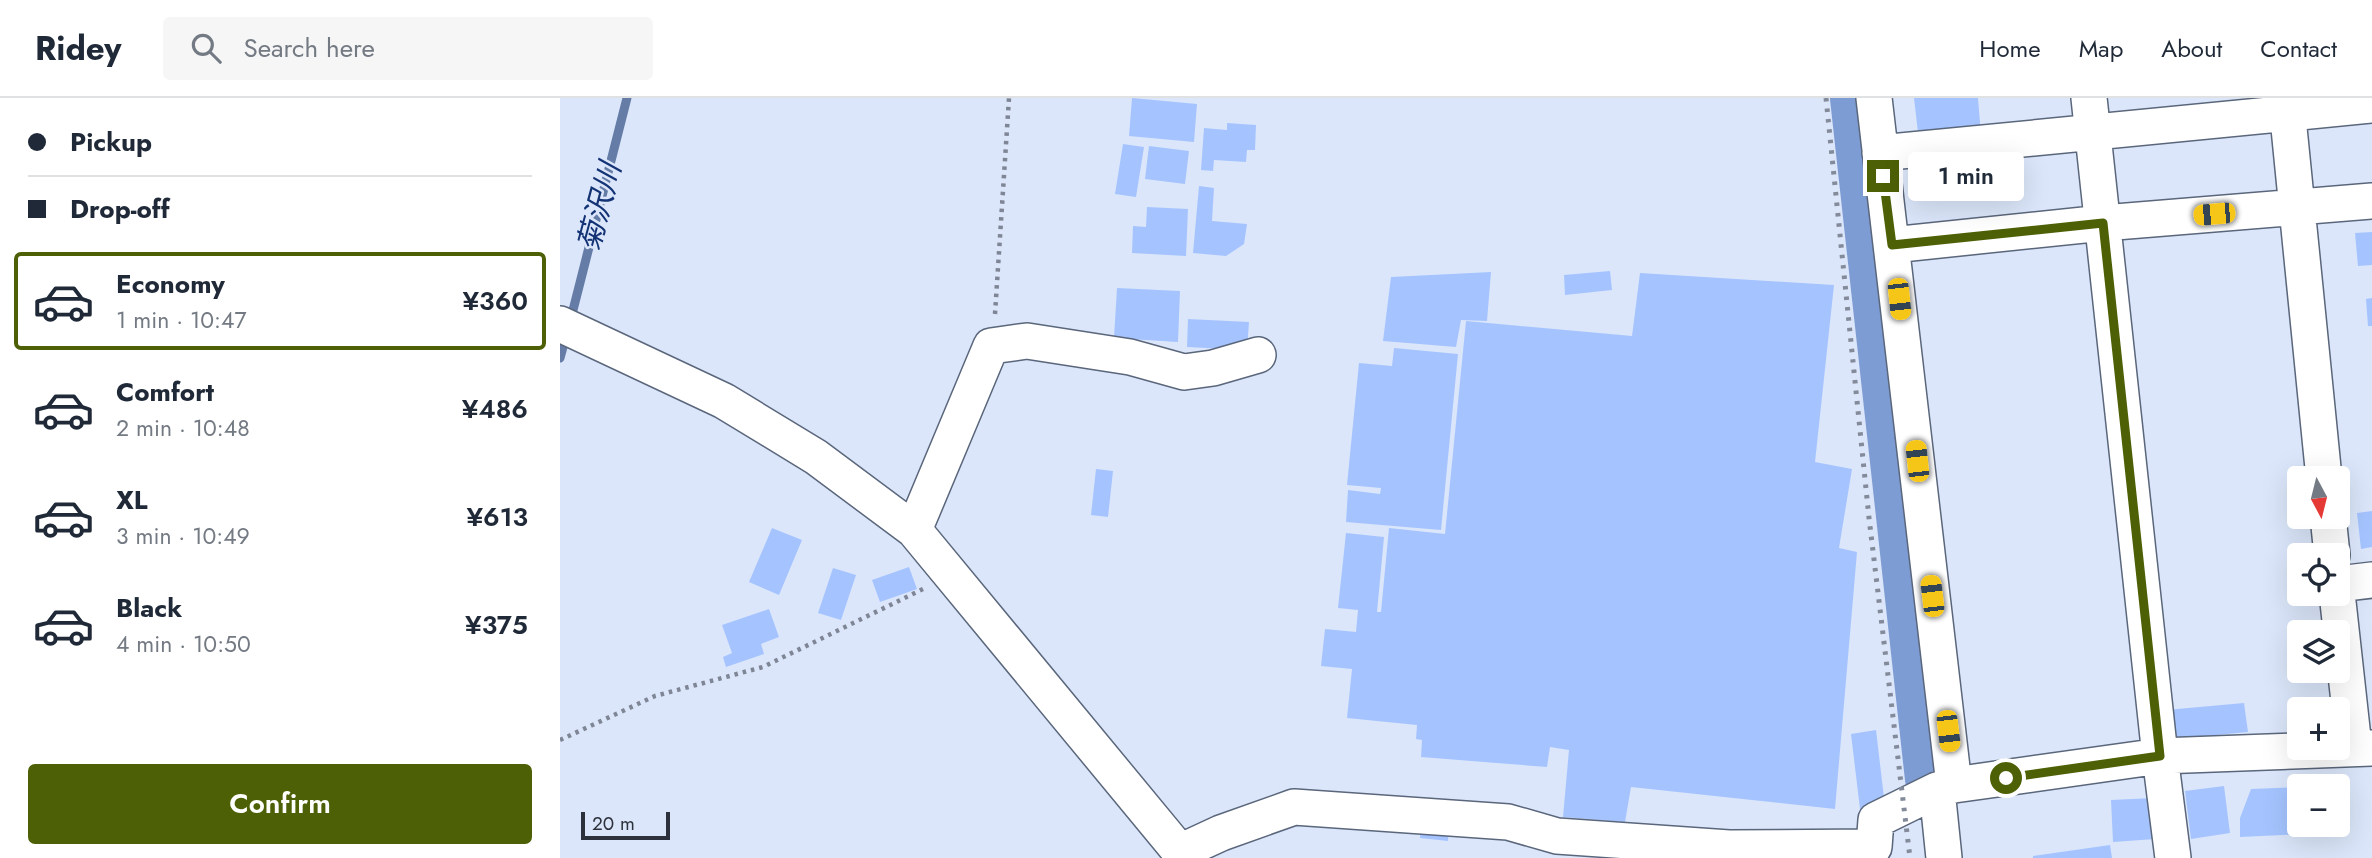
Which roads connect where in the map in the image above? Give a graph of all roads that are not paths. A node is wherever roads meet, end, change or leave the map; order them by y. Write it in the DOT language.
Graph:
graph roads {
  1 [pos="1874,98"];
  2 [pos="2089,98"];
  3 [pos="2372,105"];
  4 [pos="2287,106"];
  5 [pos="2093,132"];
  6 [pos="1880,153"];
  7 [pos="2372,201"];
  8 [pos="2298,208"];
  9 [pos="2103,223"];
  10 [pos="1892,245"];
  11 [pos="560,324"];
  12 [pos="1258,355"];
  13 [pos="2323,466"];
  14 [pos="914,530"];
  15 [pos="2372,580"];
  16 [pos="2350,583"];
  17 [pos="2339,606"];
  18 [pos="2363,748"];
  19 [pos="2160,756"];
  20 [pos="1946,788"];
  21 [pos="1874,853"];
  22 [pos="1182,855"];
  23 [pos="1944,858"];
  24 [pos="2174,858"];
  1 -- 6 [label="street"];
  2 -- 5 [label="street"];
  3 -- 4 [label="street"];
  4 -- 5 [label="street"];
  4 -- 8 [label="street"];
  5 -- 6 [label="street"];
  5 -- 9 [label="street"];
  6 -- 10 [label="street"];
  7 -- 8 [label="street"];
  8 -- 9 [label="street"];
  8 -- 13 [label="street"];
  9 -- 10 [label="street"];
  9 -- 19 [label="street"];
  10 -- 20 [label="street"];
  11 -- 14 [label="street"];
  12 -- 14 [label="street"];
  14 -- 22 [label="street"];
  15 -- 16 [label="street"];
  17 -- 18 [label="street"];
  18 -- 19 [label="street"];
  19 -- 20 [label="street"];
  19 -- 24 [label="street"];
  20 -- 21 [label="street"];
  20 -- 23 [label="street"];
  21 -- 22 [label="street"];
}
